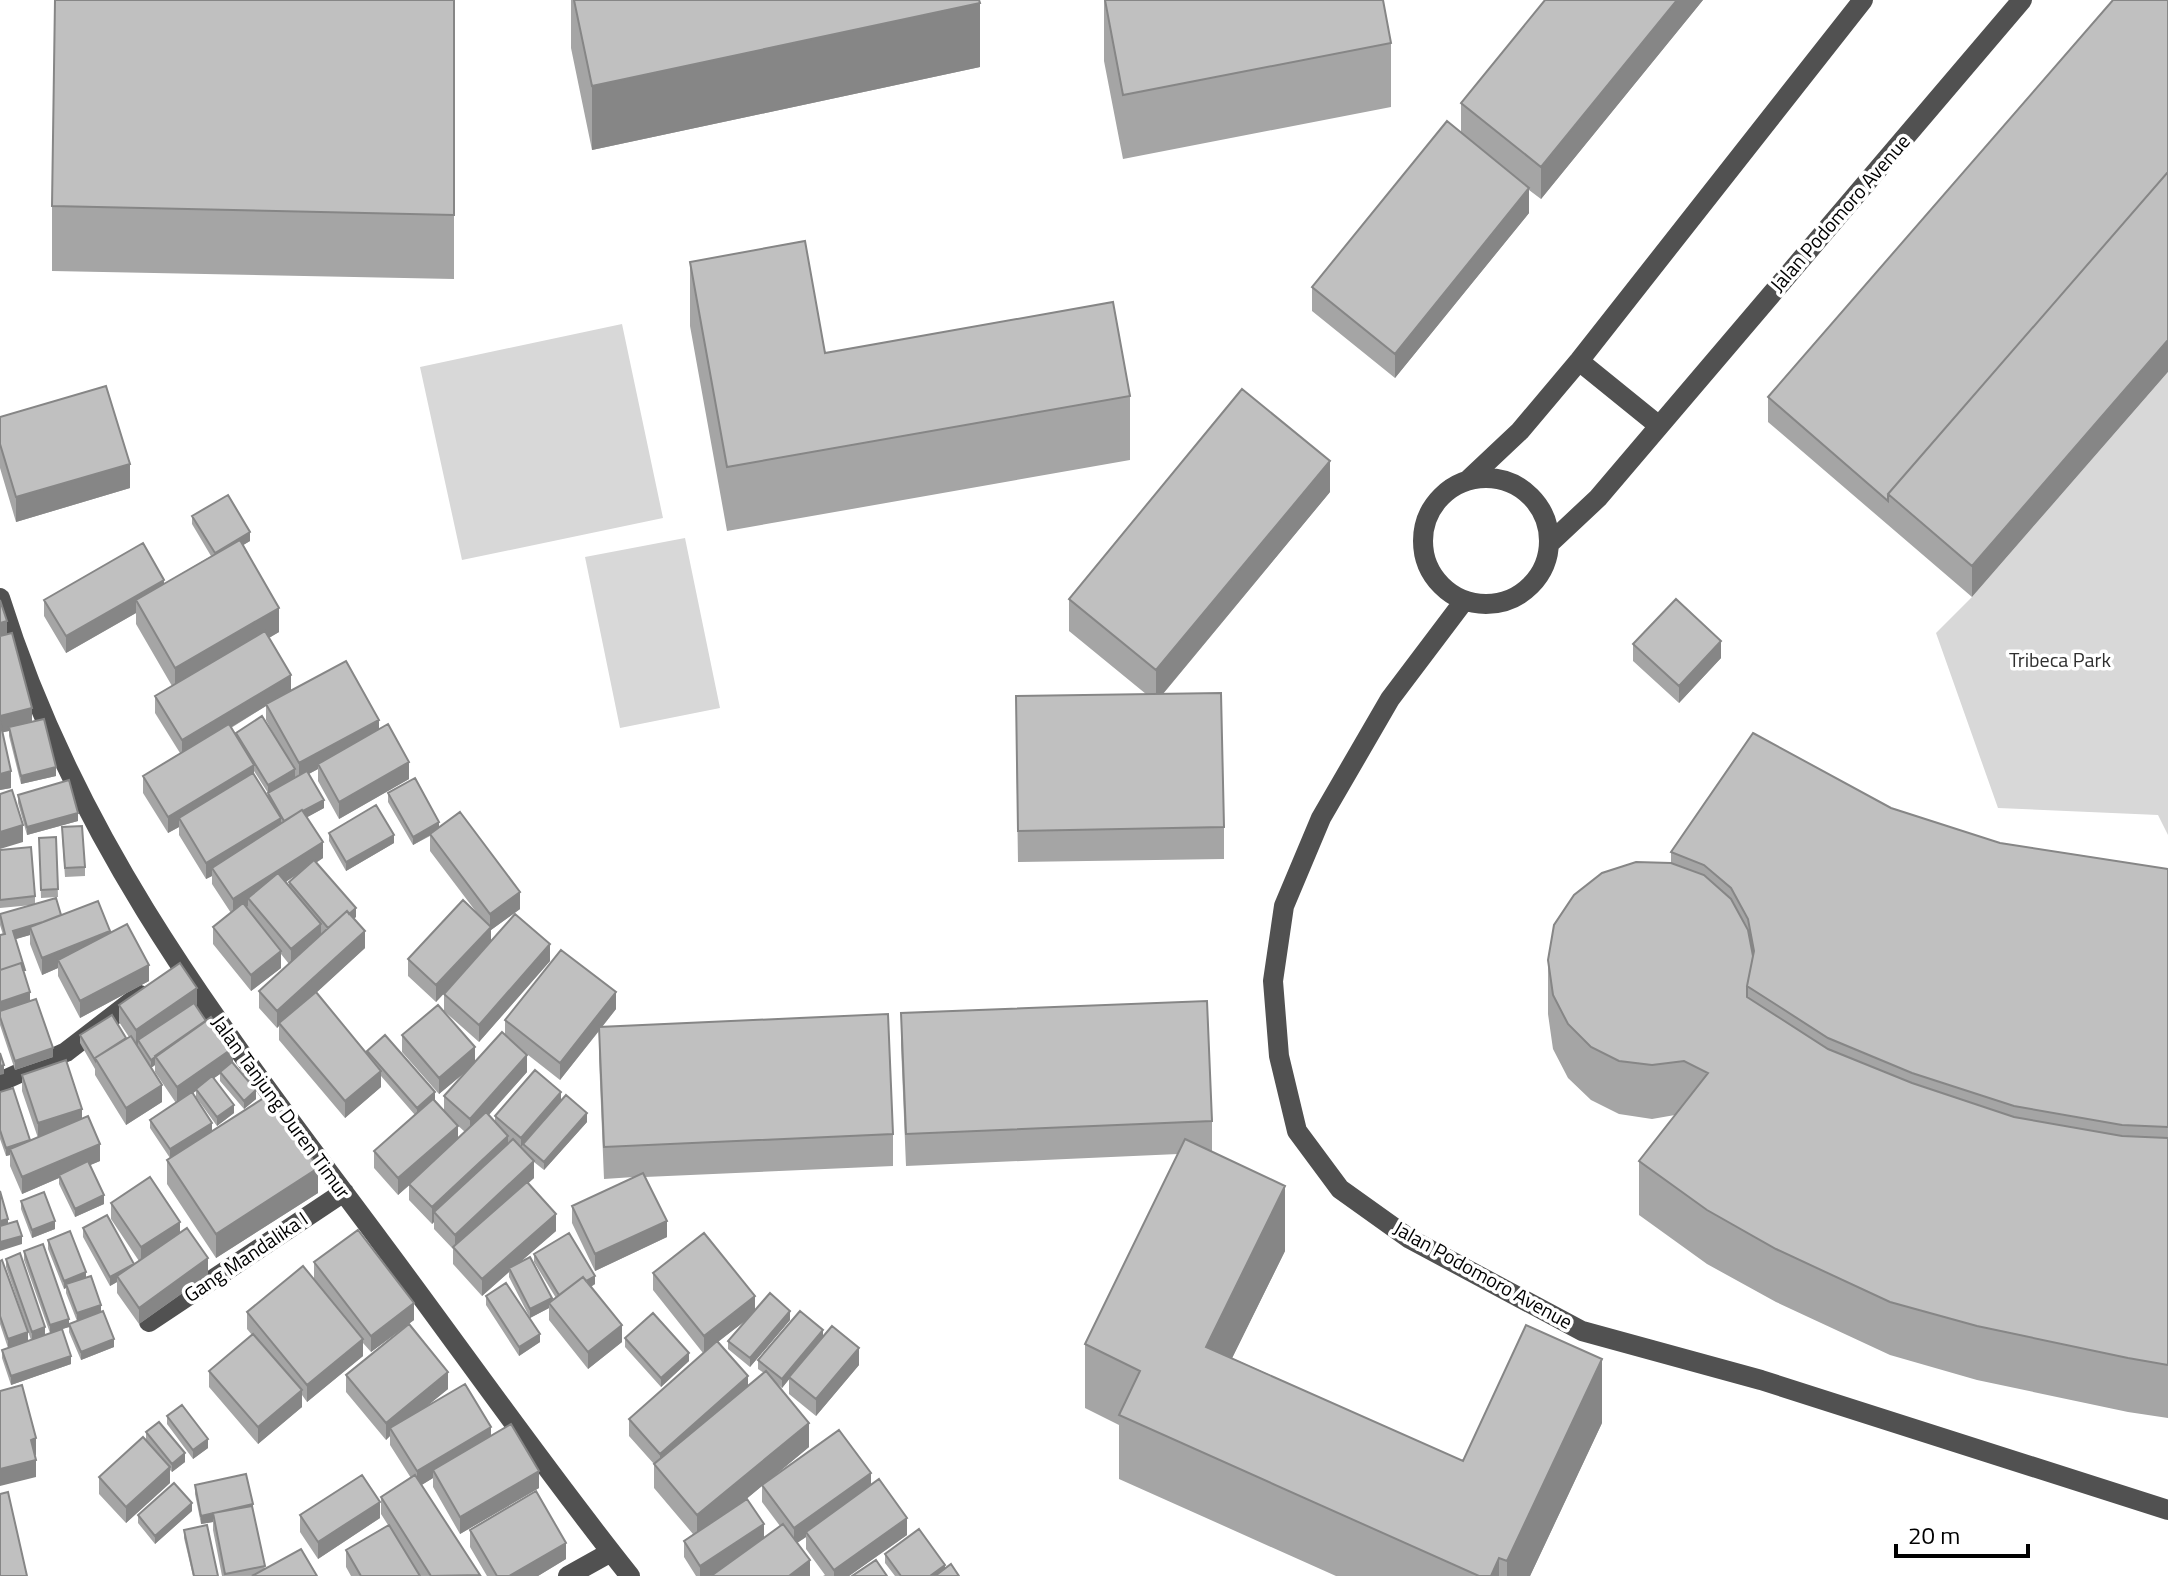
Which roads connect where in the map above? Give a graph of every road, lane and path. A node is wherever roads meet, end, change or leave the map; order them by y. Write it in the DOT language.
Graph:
graph roads {
  1 [pos="1863,0"];
  2 [pos="2022,0"];
  3 [pos="1579,361"];
  4 [pos="1658,425"];
  5 [pos="1468,480"];
  6 [pos="1549,544"];
  7 [pos="0,598"];
  8 [pos="1464,601"];
  9 [pos="178,966"];
  10 [pos="0,1082"];
  11 [pos="344,1192"];
  12 [pos="149,1322"];
  13 [pos="2168,1510"];
  14 [pos="611,1552"];
  15 [pos="568,1576"];
  16 [pos="630,1576"];
  1 -- 3 [label="street"];
  2 -- 4 [label="street, Jalan Podomoro Avenue"];
  3 -- 4 [label="street"];
  3 -- 5 [label="street"];
  4 -- 6 [label="street, Jalan Podomoro Avenue"];
  5 -- 6 [label="street"];
  5 -- 8 [label="street"];
  6 -- 8 [label="street"];
  7 -- 9 [label="street, Jalan Tanjung Duren Timur"];
  8 -- 13 [label="street, Jalan Podomoro Avenue"];
  9 -- 10 [label="street"];
  9 -- 11 [label="street, Jalan Tanjung Duren Timur"];
  11 -- 12 [label="street, Gang Mandalika I"];
  11 -- 14 [label="street, Jalan Tanjung Duren Timur"];
  14 -- 15 [label="street"];
  14 -- 16 [label="street, Jalan Tanjung Duren Timur"];
}
